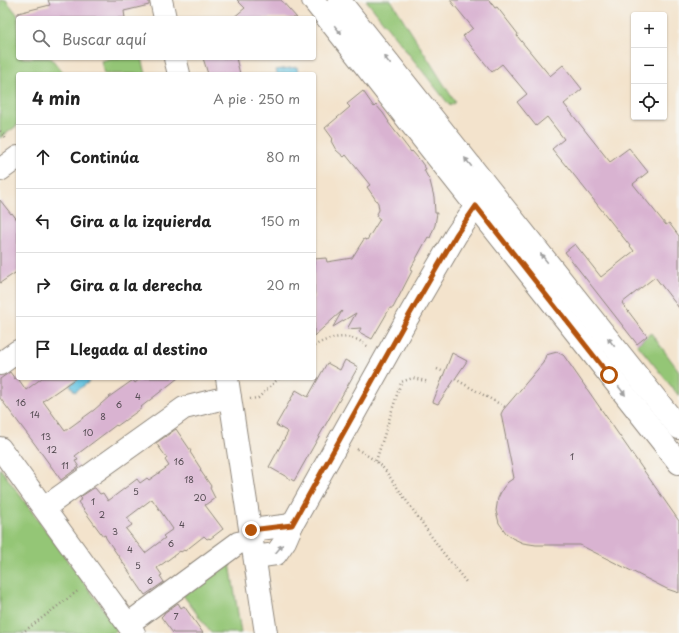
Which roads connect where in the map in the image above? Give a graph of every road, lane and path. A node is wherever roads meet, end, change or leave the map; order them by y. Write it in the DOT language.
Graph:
graph roads {
  1 [pos="161,0"];
  2 [pos="313,0"];
  3 [pos="339,0"];
  4 [pos="165,16"];
  5 [pos="176,60"];
  6 [pos="178,72"];
  7 [pos="0,131"];
  8 [pos="13,149"];
  9 [pos="0,170"];
  10 [pos="484,200"];
  11 [pos="316,345"];
  12 [pos="369,347"];
  13 [pos="16,352"];
  14 [pos="0,364"];
  15 [pos="437,369"];
  16 [pos="444,372"];
  17 [pos="455,378"];
  18 [pos="277,380"];
  19 [pos="429,382"];
  20 [pos="236,392"];
  21 [pos="505,407"];
  22 [pos="679,428"];
  23 [pos="0,448"];
  24 [pos="359,450"];
  25 [pos="376,461"];
  26 [pos="679,463"];
  27 [pos="44,508"];
  28 [pos="253,543"];
  29 [pos="95,579"];
  30 [pos="466,582"];
  31 [pos="131,628"];
  32 [pos="22,633"];
  33 [pos="266,633"];
  1 -- 4 [label="street"];
  2 -- 10 [label="street, one-way"];
  10 -- 3 [label="street, one-way"];
  5 -- 6 [label="street"];
  7 -- 8 [label="path"];
  8 -- 9 [label="street"];
  22 -- 10 [label="street, one-way"];
  10 -- 26 [label="street, one-way"];
  10 -- 28 [label="street"];
  11 -- 12 [label="path"];
  13 -- 14 [label="street"];
  15 -- 16 [label="path"];
  17 -- 21 [label="path"];
  18 -- 20 [label="path"];
  19 -- 25 [label="path"];
  20 -- 27 [label="street"];
  20 -- 28 [label="street"];
  23 -- 27 [label="street"];
  24 -- 25 [label="path"];
  25 -- 30 [label="path"];
  27 -- 29 [label="street"];
  28 -- 31 [label="street"];
  28 -- 33 [label="street"];
  29 -- 31 [label="street"];
  29 -- 32 [label="path"];
}
